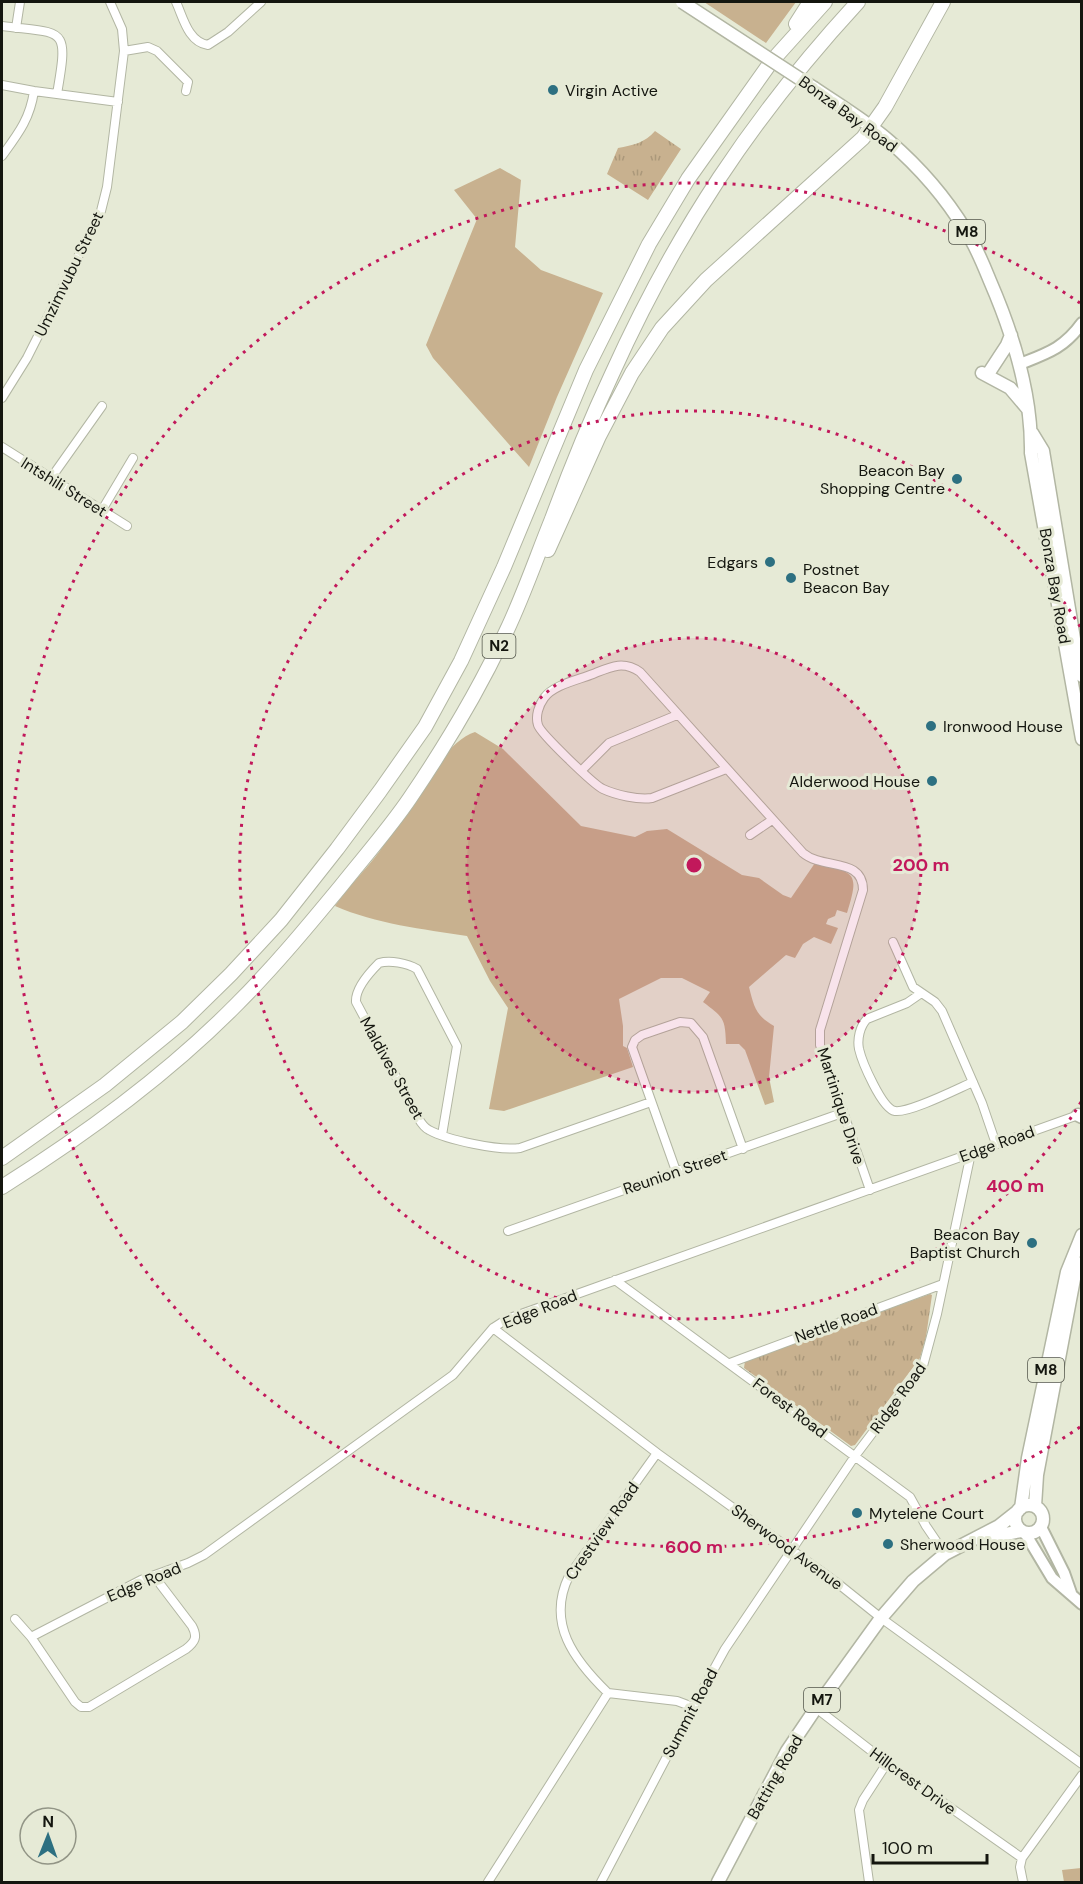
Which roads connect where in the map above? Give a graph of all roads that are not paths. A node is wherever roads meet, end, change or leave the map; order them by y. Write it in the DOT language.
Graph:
graph roads {
  1 [pos="20,2"];
  2 [pos="110,2"];
  3 [pos="176,2"];
  4 [pos="261,2"];
  5 [pos="682,2"];
  6 [pos="810,2"];
  7 [pos="825,2"];
  8 [pos="858,2"];
  9 [pos="943,2"];
  10 [pos="2,26"];
  11 [pos="16,28"];
  12 [pos="124,51"];
  13 [pos="2,85"];
  14 [pos="186,91"];
  15 [pos="34,92"];
  16 [pos="57,94"];
  17 [pos="118,102"];
  18 [pos="737,110"];
  19 [pos="872,127"];
  20 [pos="5,147"];
  21 [pos="2,156"];
  22 [pos="1082,323"];
  23 [pos="1011,335"];
  24 [pos="1020,364"];
  25 [pos="2,398"];
  26 [pos="102,406"];
  27 [pos="1028,409"];
  28 [pos="1032,432"];
  29 [pos="2,447"];
  30 [pos="133,458"];
  31 [pos="51,478"];
  32 [pos="102,510"];
  33 [pos="127,526"];
  34 [pos="529,579"];
  35 [pos="1082,676"];
  36 [pos="677,715"];
  37 [pos="1082,739"];
  38 [pos="726,769"];
  39 [pos="581,771"];
  40 [pos="772,820"];
  41 [pos="750,835"];
  42 [pos="893,942"];
  43 [pos="920,994"];
  44 [pos="973,1082"];
  45 [pos="651,1101"];
  46 [pos="842,1113"];
  47 [pos="1080,1115"];
  48 [pos="442,1135"];
  49 [pos="996,1144"];
  50 [pos="743,1149"];
  51 [pos="971,1154"];
  52 [pos="2,1158"];
  53 [pos="676,1171"];
  54 [pos="2,1187"];
  55 [pos="870,1190"];
  56 [pos="508,1231"];
  57 [pos="1082,1237"];
  58 [pos="615,1280"];
  59 [pos="943,1284"];
  60 [pos="493,1328"];
  61 [pos="730,1363"];
  62 [pos="657,1453"];
  63 [pos="855,1456"];
  64 [pos="1035,1506"];
  65 [pos="1020,1509"];
  66 [pos="1041,1527"];
  67 [pos="1023,1532"];
  68 [pos="961,1546"];
  69 [pos="790,1550"];
  70 [pos="945,1554"];
  71 [pos="154,1576"];
  72 [pos="1071,1594"];
  73 [pos="1082,1604"];
  74 [pos="882,1618"];
  75 [pos="15,1619"];
  76 [pos="31,1637"];
  77 [pos="608,1693"];
  78 [pos="693,1707"];
  79 [pos="816,1708"];
  80 [pos="887,1763"];
  81 [pos="1082,1764"];
  82 [pos="1082,1774"];
  83 [pos="1022,1858"];
  84 [pos="488,1882"];
  85 [pos="601,1882"];
  86 [pos="718,1882"];
  87 [pos="869,1882"];
  88 [pos="1023,1882"];
  1 -- 11 [label="street"];
  2 -- 12 [label="street, Umzimvubu Street"];
  3 -- 4 [label="street"];
  5 -- 19 [label="main road, Bonza Bay Road / M8, bridge"];
  6 -- 18 [label="highway"];
  7 -- 18 [label="highway, N2"];
  8 -- 34 [label="highway, N2"];
  9 -- 19 [label="highway"];
  10 -- 11 [label="street"];
  11 -- 16 [label="street"];
  12 -- 14 [label="street"];
  12 -- 17 [label="street, Umzimvubu Street"];
  13 -- 15 [label="street"];
  15 -- 16 [label="street"];
  15 -- 20 [label="street"];
  16 -- 17 [label="street"];
  17 -- 25 [label="street, Umzimvubu Street"];
  18 -- 52 [label="highway, N2"];
  19 -- 23 [label="main road, Bonza Bay Road / M8"];
  19 -- 34 [label="highway"];
  20 -- 21 [label="street"];
  22 -- 24 [label="street"];
  23 -- 24 [label="main road, Bonza Bay Road / M8"];
  23 -- 27 [label="main road"];
  24 -- 27 [label="main road, Bonza Bay Road / M8"];
  26 -- 31 [label="street"];
  27 -- 28 [label="main road, Bonza Bay Road / M8"];
  28 -- 35 [label="main road, Bonza Bay Road / M8"];
  28 -- 37 [label="main road, Bonza Bay Road / M8"];
  29 -- 31 [label="street, Intshili Street"];
  30 -- 32 [label="street"];
  31 -- 32 [label="street, Intshili Street"];
  32 -- 33 [label="street, Intshili Street"];
  34 -- 54 [label="highway, N2"];
  36 -- 38 [label="street"];
  36 -- 39 [label="street"];
  36 -- 39 [label="street"];
  38 -- 39 [label="street"];
  38 -- 40 [label="street"];
  40 -- 41 [label="street"];
  40 -- 46 [label="street, Martinique Drive"];
  42 -- 43 [label="street"];
  43 -- 44 [label="street"];
  43 -- 44 [label="street"];
  44 -- 49 [label="street"];
  45 -- 48 [label="street, Maldives Street"];
  45 -- 50 [label="street"];
  45 -- 53 [label="street"];
  46 -- 50 [label="street, Reunion Street"];
  46 -- 55 [label="street, Martinique Drive"];
  47 -- 49 [label="street, Edge Road"];
  48 -- 48 [label="street, Maldives Street"];
  49 -- 51 [label="street, Edge Road"];
  50 -- 53 [label="street, Reunion Street"];
  51 -- 55 [label="street, Edge Road"];
  51 -- 59 [label="street, Ridge Road"];
  53 -- 56 [label="street, Reunion Street"];
  55 -- 58 [label="street, Edge Road"];
  57 -- 64 [label="main road, M8"];
  57 -- 65 [label="main road, M8"];
  58 -- 60 [label="street, Edge Road"];
  58 -- 61 [label="street, Forest Road"];
  59 -- 61 [label="street, Nettle Road"];
  59 -- 63 [label="street, Ridge Road"];
  60 -- 62 [label="street, Sherwood Avenue"];
  60 -- 71 [label="street, Edge Road"];
  61 -- 63 [label="street, Forest Road"];
  62 -- 69 [label="street, Sherwood Avenue"];
  62 -- 77 [label="street, Crestview Road"];
  63 -- 69 [label="street, Ridge Road"];
  63 -- 70 [label="street, Forest Road"];
  64 -- 65 [label="main road"];
  64 -- 66 [label="main road"];
  65 -- 67 [label="main road"];
  65 -- 68 [label="main road, Batting Road"];
  66 -- 67 [label="main road"];
  66 -- 72 [label="street"];
  67 -- 68 [label="main road, Batting Road"];
  67 -- 72 [label="street"];
  68 -- 70 [label="main road, Batting Road / M7"];
  69 -- 74 [label="street, Sherwood Avenue"];
  69 -- 78 [label="street, Summit Road"];
  70 -- 74 [label="main road, Batting Road / M7"];
  71 -- 76 [label="street, Edge Road"];
  71 -- 76 [label="street"];
  72 -- 73 [label="street"];
  74 -- 79 [label="main road, Batting Road / M7"];
  74 -- 81 [label="street, Sherwood Avenue"];
  75 -- 76 [label="street"];
  77 -- 78 [label="street"];
  77 -- 84 [label="street"];
  78 -- 85 [label="street, Summit Road"];
  79 -- 80 [label="street, Hillcrest Drive"];
  79 -- 86 [label="main road, Batting Road / M7"];
  80 -- 83 [label="street, Hillcrest Drive"];
  80 -- 87 [label="street"];
  82 -- 83 [label="street"];
  83 -- 88 [label="street"];
}
